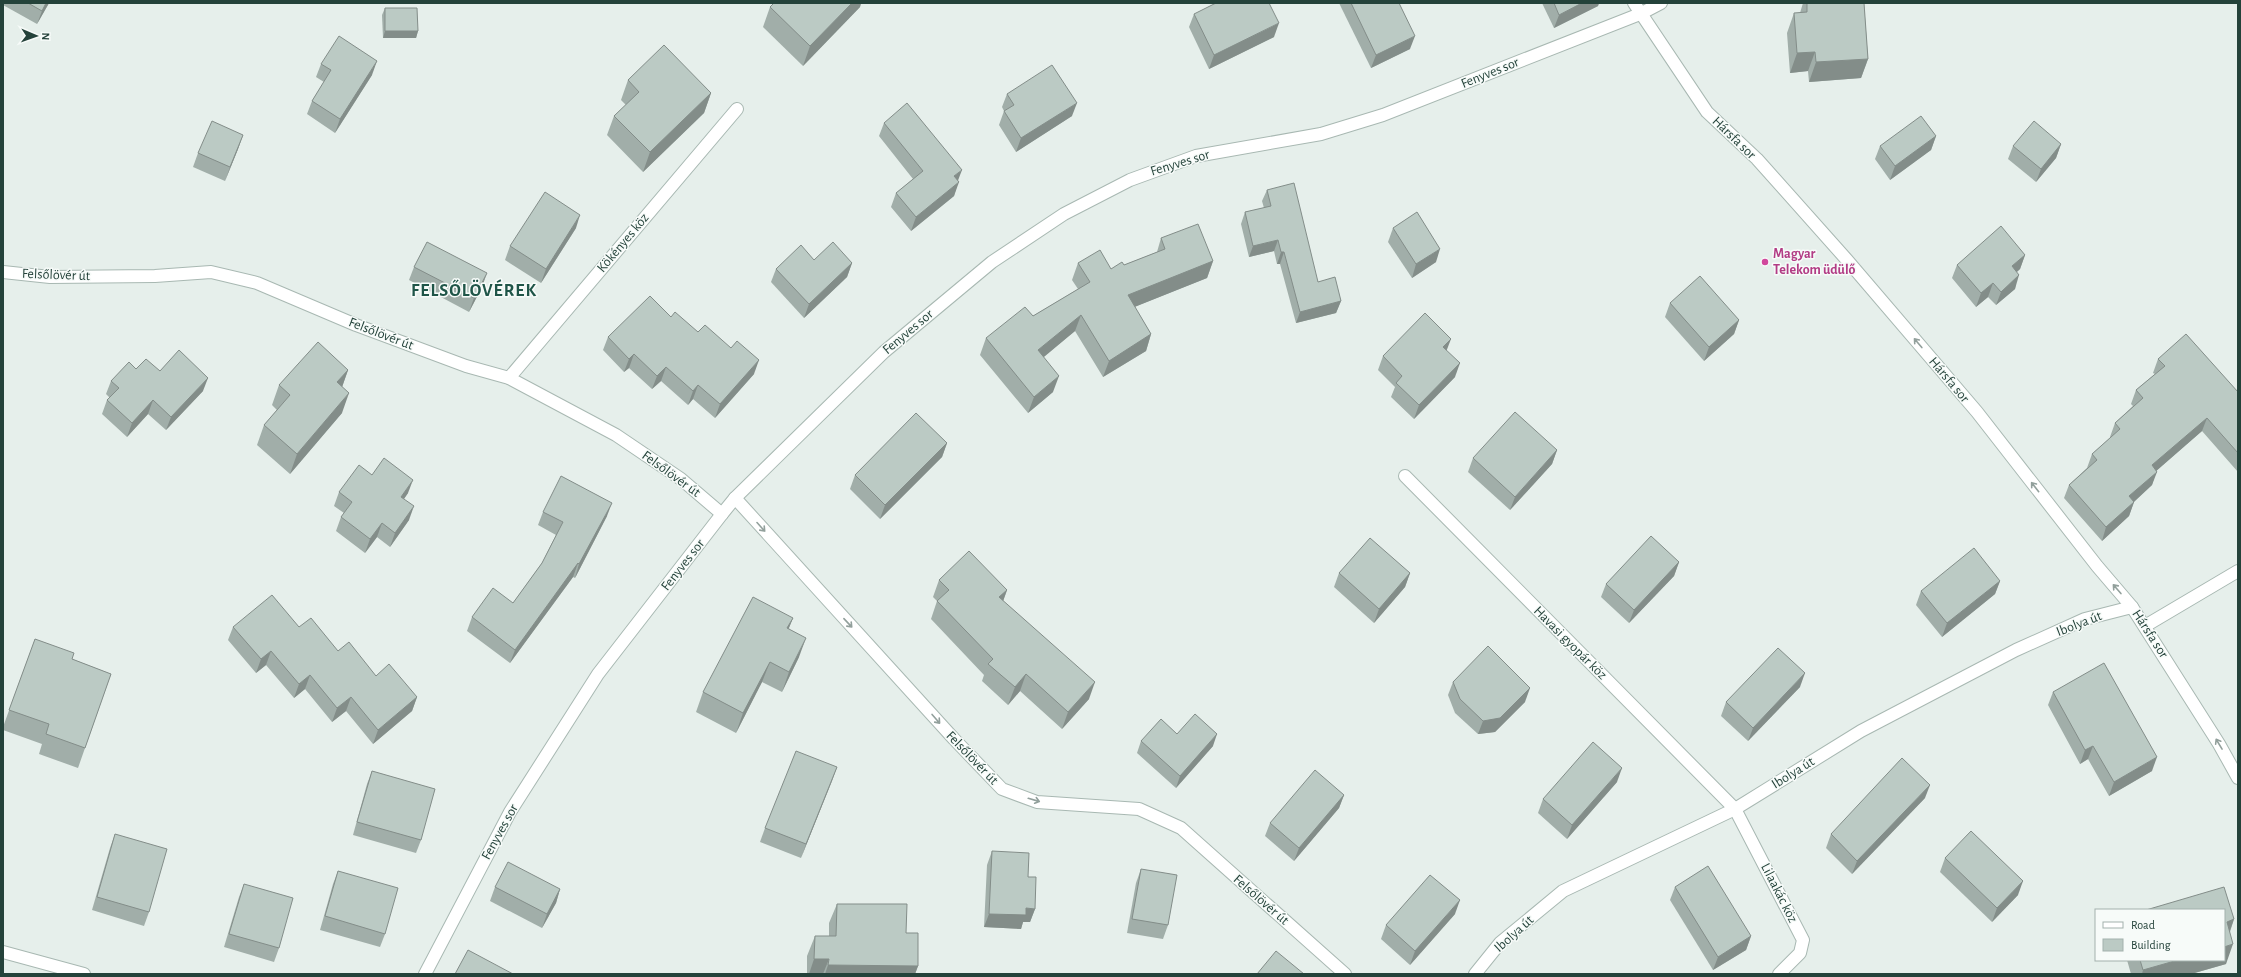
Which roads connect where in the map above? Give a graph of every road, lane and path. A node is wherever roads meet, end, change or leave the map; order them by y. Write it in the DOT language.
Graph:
graph roads {
  1 [pos="1634,3"];
  2 [pos="1661,3"];
  3 [pos="1640,14"];
  4 [pos="737,109"];
  5 [pos="3,272"];
  6 [pos="509,378"];
  7 [pos="1405,476"];
  8 [pos="735,498"];
  9 [pos="722,514"];
  10 [pos="2238,571"];
  11 [pos="2132,606"];
  12 [pos="2145,626"];
  13 [pos="2238,778"];
  14 [pos="1735,809"];
  15 [pos="3,952"];
  16 [pos="84,974"];
  17 [pos="425,974"];
  18 [pos="1345,974"];
  19 [pos="1475,974"];
  20 [pos="1779,974"];
  1 -- 3 [label="street, Hársfa sor"];
  2 -- 3 [label="street, Fenyves sor"];
  3 -- 8 [label="street, Fenyves sor"];
  11 -- 3 [label="street, Hársfa sor, one-way"];
  4 -- 6 [label="street, Kökényes köz"];
  5 -- 6 [label="street, Felsőlövér út"];
  6 -- 9 [label="street, Felsőlövér út"];
  7 -- 14 [label="street, Havasi gyopár köz"];
  8 -- 9 [label="street, Fenyves sor"];
  8 -- 18 [label="street, Felsőlövér út, one-way"];
  9 -- 17 [label="street, Fenyves sor"];
  10 -- 12 [label="street"];
  11 -- 12 [label="street, Hársfa sor"];
  11 -- 14 [label="street, Ibolya út"];
  13 -- 12 [label="street, Hársfa sor, one-way"];
  14 -- 19 [label="street, Ibolya út"];
  14 -- 20 [label="street, Lilaakác köz"];
  15 -- 16 [label="street"];
}
